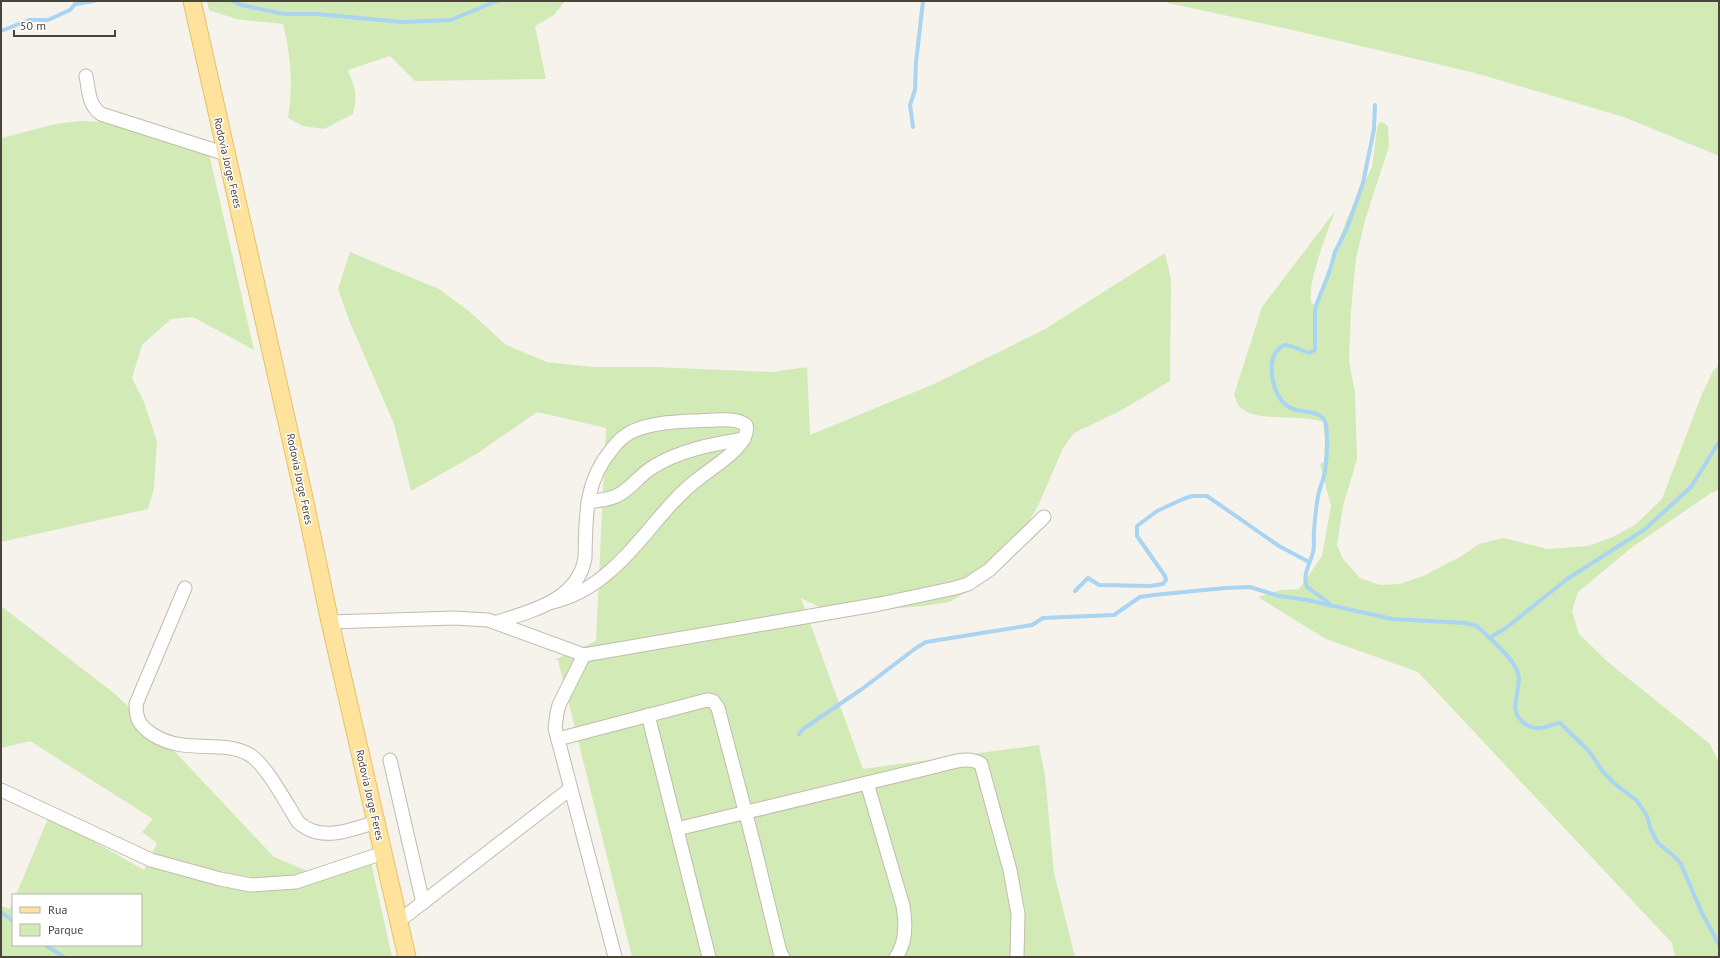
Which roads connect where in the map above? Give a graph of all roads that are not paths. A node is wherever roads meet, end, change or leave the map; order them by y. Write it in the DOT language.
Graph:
graph roads {
  1 [pos="192,1"];
  2 [pos="86,76"];
  3 [pos="226,154"];
  4 [pos="744,440"];
  5 [pos="588,502"];
  6 [pos="1044,517"];
  7 [pos="185,588"];
  8 [pos="549,603"];
  9 [pos="330,622"];
  10 [pos="497,622"];
  11 [pos="584,655"];
  12 [pos="648,715"];
  13 [pos="558,739"];
  14 [pos="390,760"];
  15 [pos="868,783"];
  16 [pos="570,789"];
  17 [pos="1,790"];
  18 [pos="745,812"];
  19 [pos="376,822"];
  20 [pos="677,829"];
  21 [pos="384,853"];
  22 [pos="423,903"];
  23 [pos="399,921"];
  24 [pos="407,957"];
  25 [pos="615,957"];
  26 [pos="709,957"];
  27 [pos="783,957"];
  28 [pos="896,957"];
  29 [pos="1016,957"];
  1 -- 3 [label="main road, Rodovia Jorge Feres"];
  2 -- 3 [label="street"];
  3 -- 9 [label="main road, Rodovia Jorge Feres"];
  4 -- 5 [label="street"];
  4 -- 5 [label="street"];
  4 -- 8 [label="street"];
  5 -- 8 [label="street"];
  6 -- 11 [label="street"];
  7 -- 19 [label="street"];
  8 -- 10 [label="street"];
  9 -- 10 [label="street"];
  9 -- 19 [label="main road, Rodovia Jorge Feres"];
  10 -- 11 [label="street"];
  11 -- 13 [label="street"];
  12 -- 13 [label="street"];
  12 -- 18 [label="street"];
  12 -- 20 [label="street"];
  13 -- 16 [label="street"];
  14 -- 22 [label="street"];
  15 -- 18 [label="street"];
  15 -- 28 [label="street"];
  15 -- 29 [label="street"];
  16 -- 22 [label="street"];
  16 -- 25 [label="street"];
  17 -- 21 [label="street"];
  18 -- 20 [label="street"];
  18 -- 27 [label="street"];
  19 -- 21 [label="main road, Rodovia Jorge Feres"];
  20 -- 26 [label="street"];
  21 -- 23 [label="main road, Rodovia Jorge Feres"];
  22 -- 23 [label="street"];
  23 -- 24 [label="main road, Rodovia Jorge Feres"];
}
